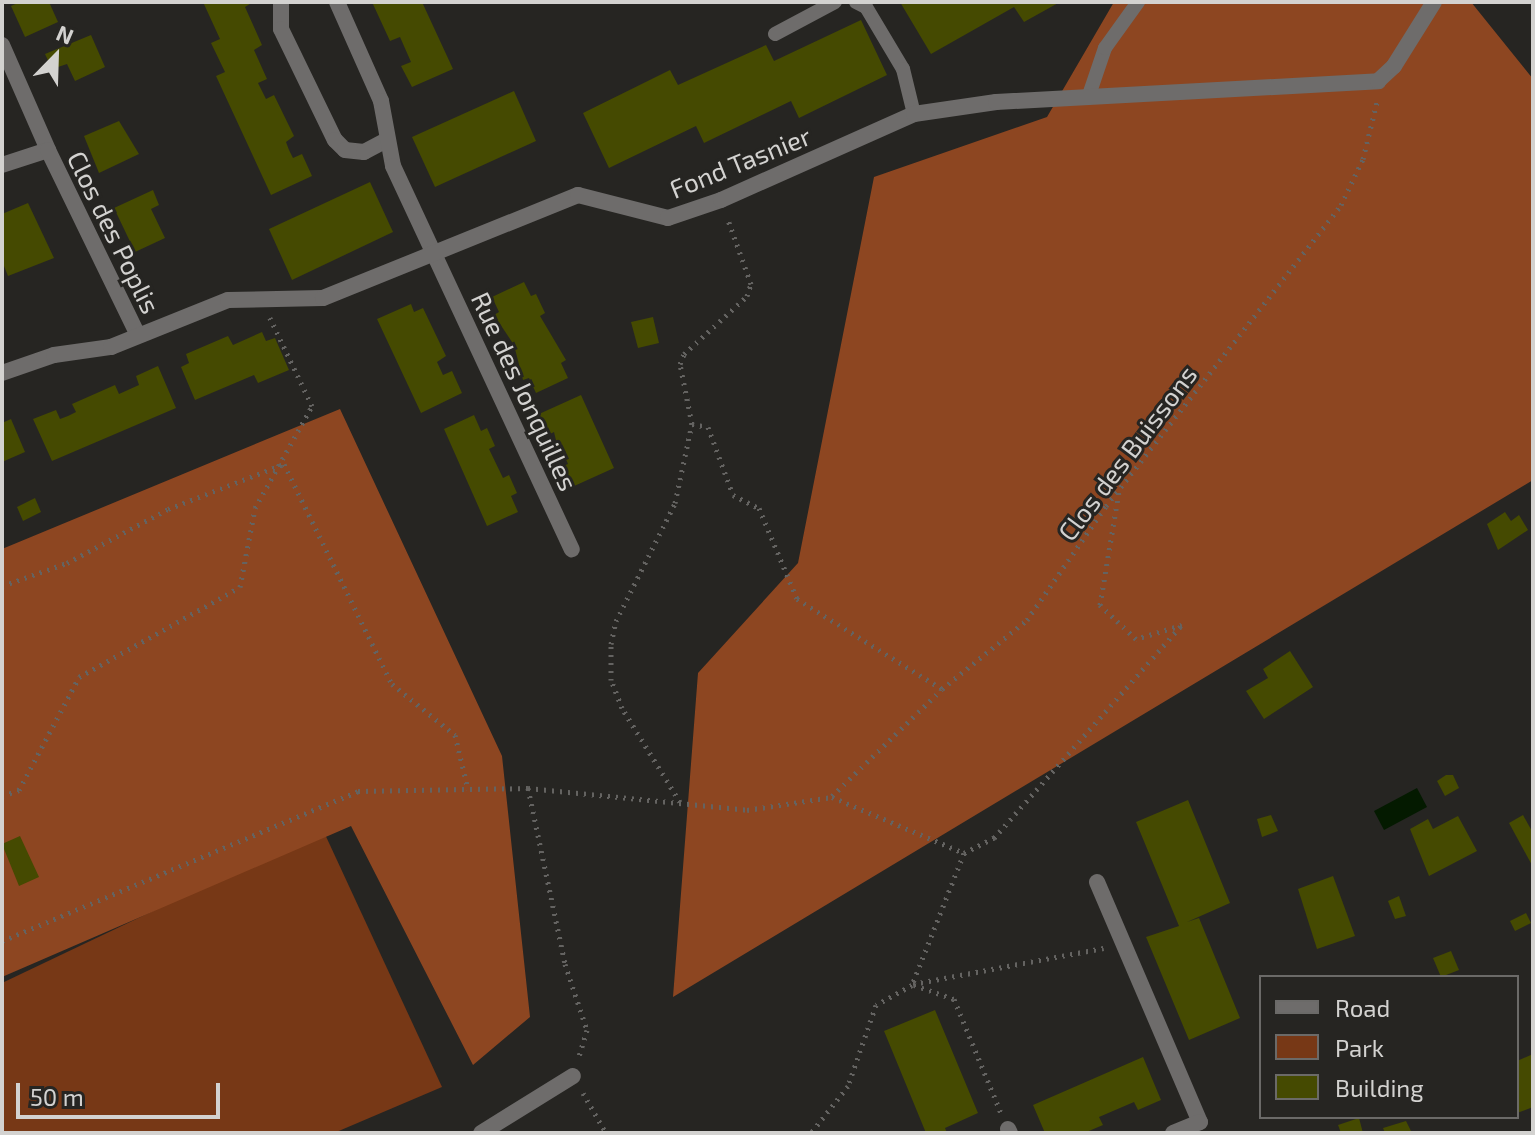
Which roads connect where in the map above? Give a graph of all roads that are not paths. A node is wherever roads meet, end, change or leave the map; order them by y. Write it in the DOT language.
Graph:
graph roads {
  1 [pos="281,2"];
  2 [pos="337,2"];
  3 [pos="835,2"];
  4 [pos="856,2"];
  5 [pos="1138,2"];
  6 [pos="1434,2"];
  7 [pos="775,34"];
  8 [pos="2,45"];
  9 [pos="1088,98"];
  10 [pos="914,114"];
  11 [pos="385,141"];
  12 [pos="48,150"];
  13 [pos="2,165"];
  14 [pos="435,254"];
  15 [pos="138,335"];
  16 [pos="2,373"];
  17 [pos="572,549"];
  18 [pos="1097,882"];
  19 [pos="573,1076"];
  20 [pos="481,1133"];
  21 [pos="1173,1133"];
  1 -- 11 [label="street"];
  2 -- 11 [label="street, Rue des Jonquilles"];
  3 -- 7 [label="lane"];
  4 -- 10 [label="lane"];
  5 -- 9 [label="lane"];
  6 -- 9 [label="street, Fond Tasnier"];
  8 -- 12 [label="street, Clos des Poplis"];
  9 -- 10 [label="street, Fond Tasnier"];
  10 -- 14 [label="street, Fond Tasnier"];
  11 -- 14 [label="street, Rue des Jonquilles"];
  12 -- 13 [label="street, Clos des Poplis"];
  12 -- 15 [label="street, Clos des Poplis"];
  14 -- 15 [label="street, Fond Tasnier"];
  14 -- 17 [label="street, Rue des Jonquilles"];
  15 -- 16 [label="street, Fond Tasnier"];
  18 -- 21 [label="street"];
  19 -- 20 [label="street"];
}
